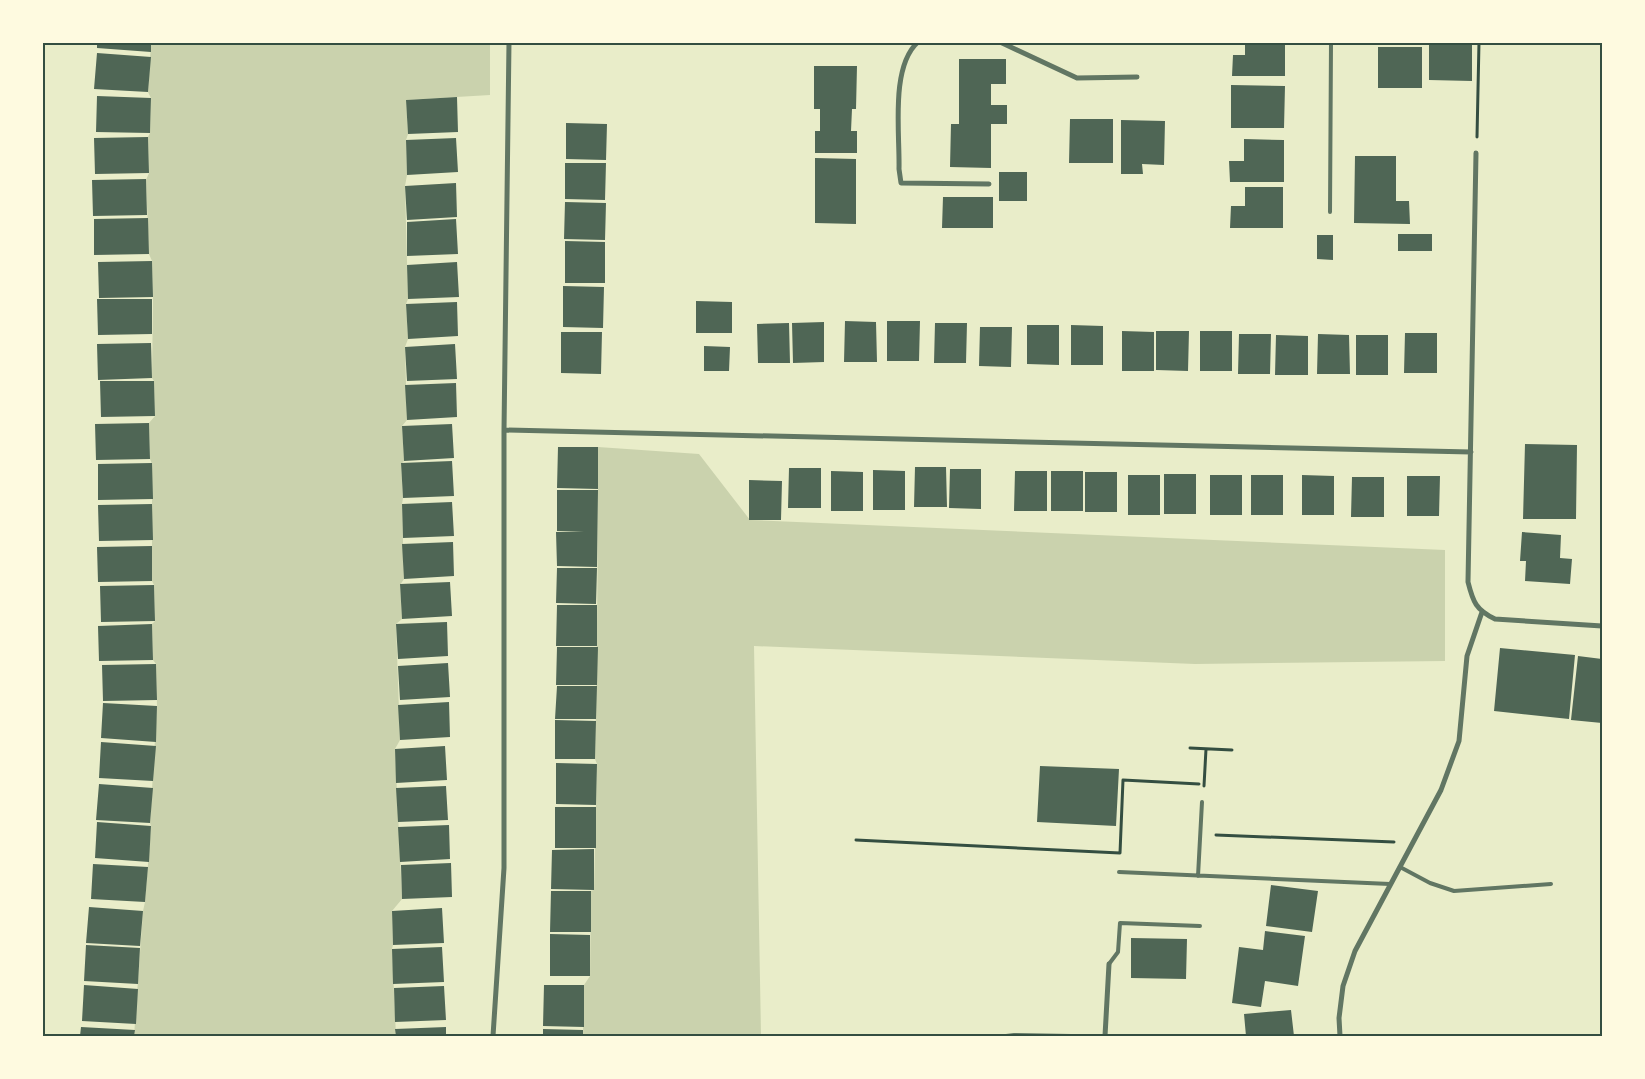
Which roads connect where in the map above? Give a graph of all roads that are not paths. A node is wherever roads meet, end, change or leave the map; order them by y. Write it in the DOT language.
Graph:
graph roads {
  1 [pos="509,42"];
  2 [pos="918,42"];
  3 [pos="1000,42"];
  4 [pos="1331,42"];
  5 [pos="1137,77"];
  6 [pos="1476,153"];
  7 [pos="989,184"];
  8 [pos="1330,212"];
  9 [pos="504,430"];
  10 [pos="1471,452"];
  11 [pos="1482,612"];
  12 [pos="1602,626"];
  13 [pos="1202,802"];
  14 [pos="1400,867"];
  15 [pos="1119,872"];
  16 [pos="1198,876"];
  17 [pos="1390,884"];
  18 [pos="1551,884"];
  19 [pos="1200,926"];
  20 [pos="1109,964"];
  21 [pos="493,1036"];
  22 [pos="1006,1036"];
  23 [pos="1071,1036"];
  24 [pos="1105,1036"];
  25 [pos="1340,1036"];
  1 -- 9 [label="street"];
  2 -- 7 [label="street"];
  3 -- 5 [label="street"];
  4 -- 8 [label="lane"];
  6 -- 10 [label="street"];
  9 -- 10 [label="street"];
  9 -- 21 [label="street"];
  10 -- 11 [label="street"];
  11 -- 12 [label="street"];
  11 -- 14 [label="street"];
  13 -- 16 [label="lane"];
  14 -- 17 [label="street"];
  14 -- 18 [label="lane"];
  15 -- 16 [label="lane"];
  16 -- 17 [label="lane"];
  17 -- 25 [label="street"];
  19 -- 20 [label="lane"];
  20 -- 24 [label="street"];
  22 -- 23 [label="lane"];
}
